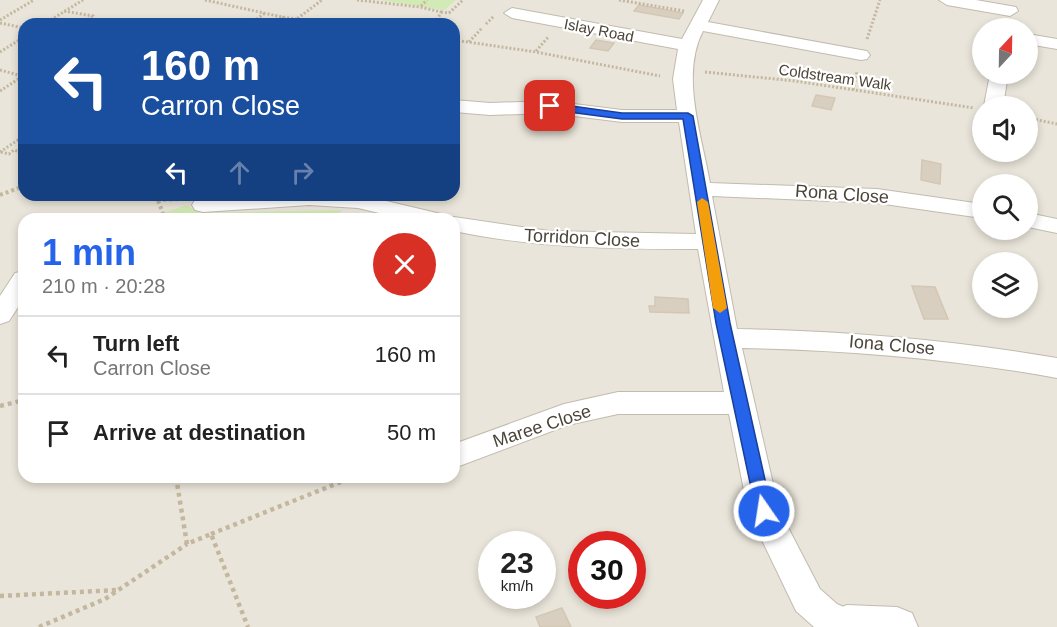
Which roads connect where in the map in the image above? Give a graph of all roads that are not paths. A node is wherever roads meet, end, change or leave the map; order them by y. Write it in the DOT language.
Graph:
graph roads {
  1 [pos="947,0"];
  2 [pos="1011,5"];
  3 [pos="512,13"];
  4 [pos="694,39"];
  5 [pos="1038,41"];
  6 [pos="1057,44"];
  7 [pos="861,55"];
  8 [pos="460,106"];
  9 [pos="688,116"];
  10 [pos="700,189"];
  11 [pos="264,201"];
  12 [pos="358,201"];
  13 [pos="203,205"];
  14 [pos="972,209"];
  15 [pos="408,213"];
  16 [pos="1038,222"];
  17 [pos="460,226"];
  18 [pos="1057,226"];
  19 [pos="710,242"];
  20 [pos="18,288"];
  21 [pos="0,315"];
  22 [pos="726,338"];
  23 [pos="1057,368"];
  24 [pos="740,403"];
  25 [pos="460,454"];
  26 [pos="844,626"];
  27 [pos="897,627"];
  1 -- 2 [label="street"];
  3 -- 4 [label="street, Islay Road"];
  4 -- 7 [label="street, Islay Road"];
  4 -- 9 [label="street"];
  5 -- 6 [label="street"];
  8 -- 9 [label="street"];
  9 -- 10 [label="street"];
  10 -- 14 [label="street, Rona Close"];
  10 -- 19 [label="street"];
  11 -- 13 [label="street"];
  12 -- 15 [label="street"];
  16 -- 18 [label="street"];
  17 -- 19 [label="street, Torridon Close"];
  19 -- 22 [label="street"];
  20 -- 21 [label="street"];
  22 -- 23 [label="street, Iona Close"];
  22 -- 24 [label="street"];
  24 -- 25 [label="street, Maree Close"];
  24 -- 26 [label="street"];
  26 -- 27 [label="street"];
}
